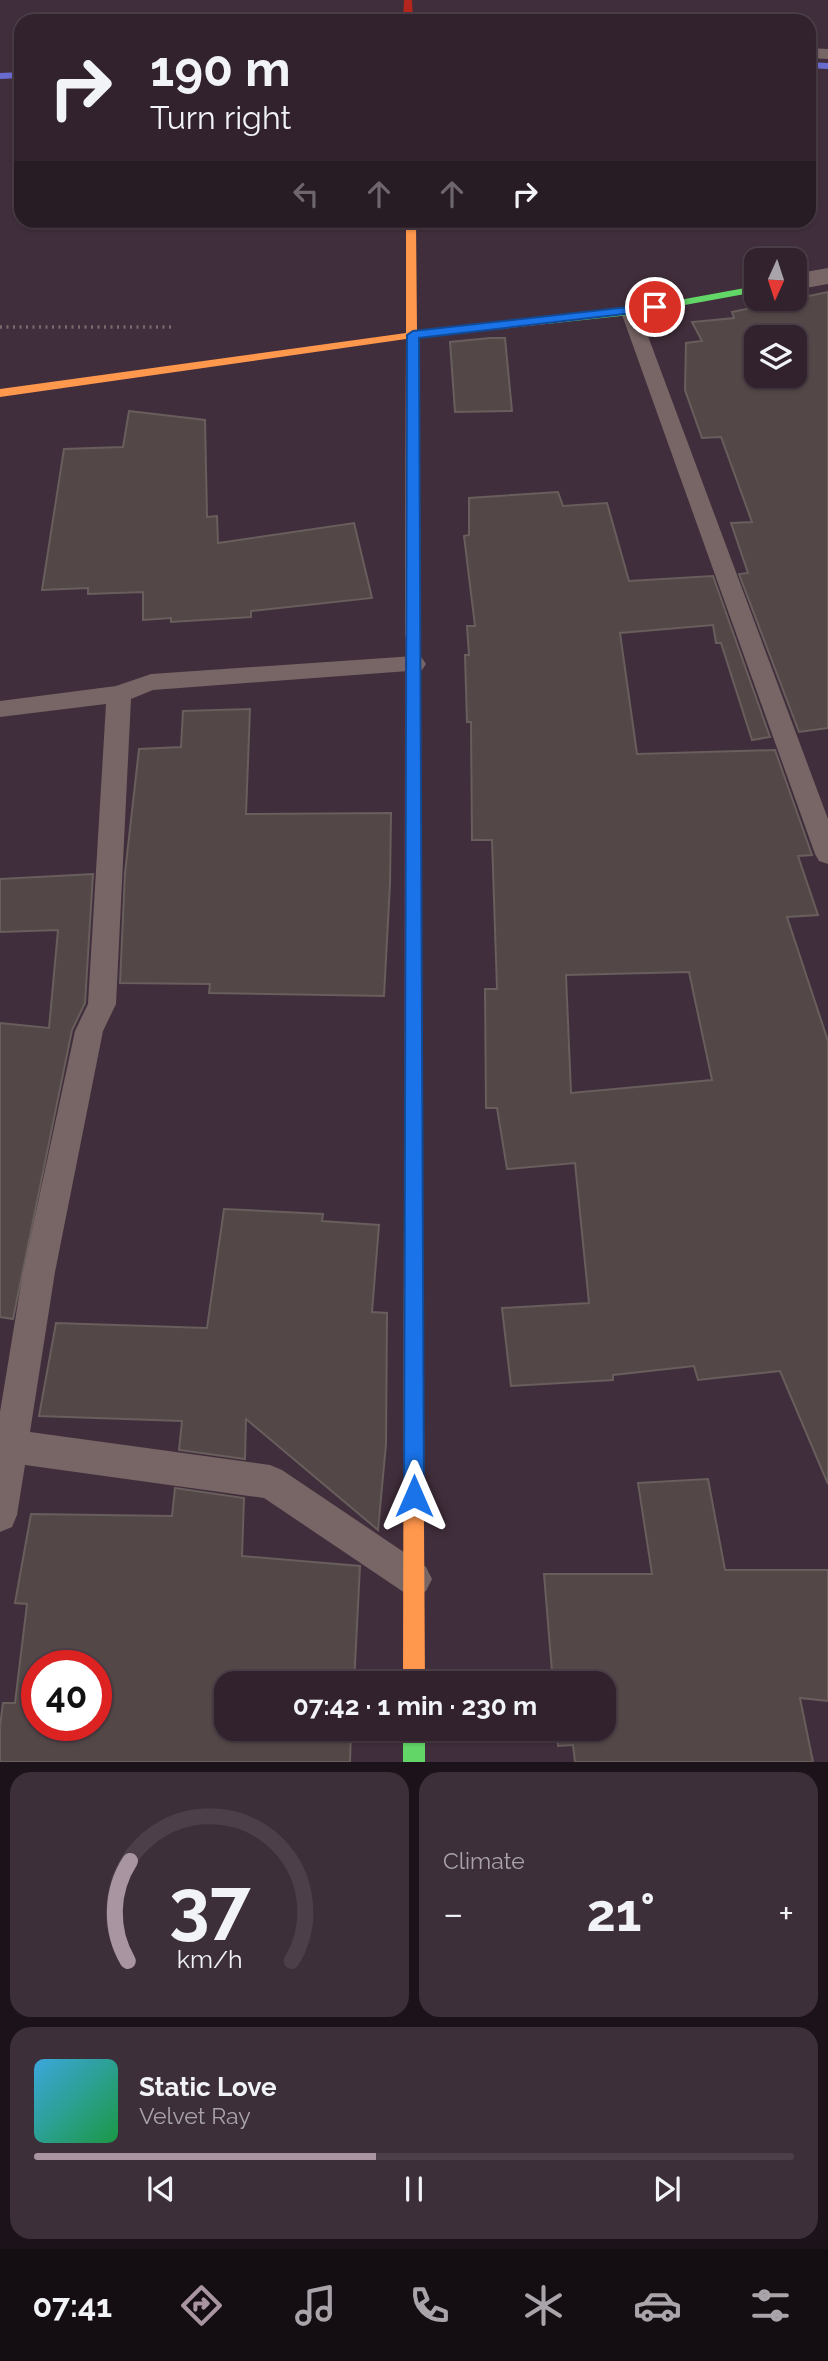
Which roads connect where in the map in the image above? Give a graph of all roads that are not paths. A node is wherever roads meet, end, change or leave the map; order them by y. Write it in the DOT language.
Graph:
graph roads {
  1 [pos="411,228"];
  2 [pos="828,276"];
  3 [pos="807,280"];
  4 [pos="744,291"];
  5 [pos="630,312"];
  6 [pos="413,335"];
  7 [pos="0,393"];
  8 [pos="414,664"];
  9 [pos="119,694"];
  10 [pos="0,709"];
  11 [pos="828,854"];
  12 [pos="10,1446"];
  13 [pos="0,1515"];
  14 [pos="414,1579"];
  15 [pos="414,1671"];
  16 [pos="414,1741"];
  17 [pos="414,1762"];
  1 -- 6 [label="street"];
  2 -- 3 [label="street"];
  4 -- 5 [label="street"];
  5 -- 6 [label="street"];
  5 -- 11 [label="lane"];
  6 -- 7 [label="street"];
  6 -- 8 [label="street"];
  8 -- 9 [label="lane"];
  8 -- 14 [label="street"];
  9 -- 10 [label="lane"];
  9 -- 12 [label="lane"];
  12 -- 13 [label="lane"];
  12 -- 14 [label="lane"];
  14 -- 15 [label="street"];
  16 -- 17 [label="street"];
}
